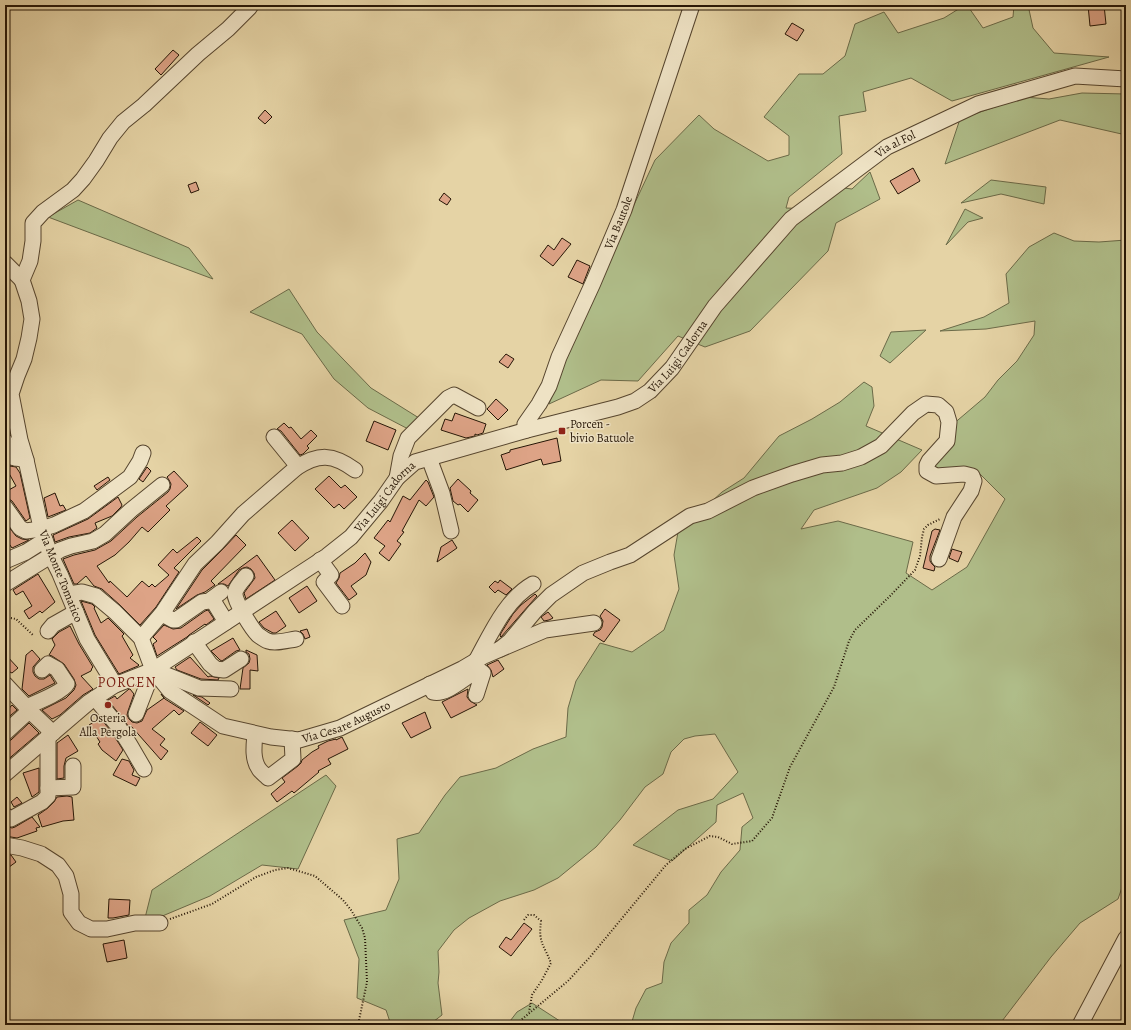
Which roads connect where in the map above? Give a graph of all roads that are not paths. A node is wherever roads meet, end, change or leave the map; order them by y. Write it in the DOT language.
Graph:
graph roads {
  1 [pos="251,5"];
  2 [pos="692,5"];
  3 [pos="1126,79"];
  4 [pos="5,263"];
  5 [pos="22,280"];
  6 [pos="715,306"];
  7 [pos="9,406"];
  8 [pos="478,408"];
  9 [pos="527,430"];
  10 [pos="274,437"];
  11 [pos="5,441"];
  12 [pos="143,453"];
  13 [pos="15,458"];
  14 [pos="429,458"];
  15 [pos="296,468"];
  16 [pos="354,470"];
  17 [pos="397,478"];
  18 [pos="162,486"];
  19 [pos="5,506"];
  20 [pos="451,531"];
  21 [pos="43,534"];
  22 [pos="51,556"];
  23 [pos="939,559"];
  24 [pos="320,560"];
  25 [pos="5,562"];
  26 [pos="246,576"];
  27 [pos="9,582"];
  28 [pos="533,584"];
  29 [pos="68,594"];
  30 [pos="342,606"];
  31 [pos="242,611"];
  32 [pos="76,612"];
  33 [pos="162,614"];
  34 [pos="226,622"];
  35 [pos="594,623"];
  36 [pos="41,633"];
  37 [pos="141,638"];
  38 [pos="296,639"];
  39 [pos="194,642"];
  40 [pos="500,649"];
  41 [pos="241,660"];
  42 [pos="476,661"];
  43 [pos="42,670"];
  44 [pos="153,670"];
  45 [pos="430,684"];
  46 [pos="115,686"];
  47 [pos="232,689"];
  48 [pos="8,693"];
  49 [pos="476,695"];
  50 [pos="95,698"];
  51 [pos="28,709"];
  52 [pos="136,714"];
  53 [pos="54,731"];
  54 [pos="5,734"];
  55 [pos="255,734"];
  56 [pos="292,739"];
  57 [pos="72,766"];
  58 [pos="144,769"];
  59 [pos="5,774"];
  60 [pos="48,788"];
  61 [pos="5,815"];
  62 [pos="5,845"];
  63 [pos="160,923"];
  64 [pos="1126,938"];
  65 [pos="1080,1025"];
  1 -- 5 [label="street"];
  2 -- 9 [label="street, Via Bautole"];
  3 -- 6 [label="street, Via al Fol"];
  4 -- 5 [label="street"];
  5 -- 7 [label="street"];
  6 -- 9 [label="street, Via Luigi Cadorna"];
  7 -- 13 [label="street"];
  8 -- 17 [label="street"];
  9 -- 14 [label="street, Via Luigi Cadorna"];
  10 -- 15 [label="street"];
  11 -- 13 [label="street"];
  12 -- 21 [label="street"];
  13 -- 21 [label="street, Via Monte Tomatico"];
  14 -- 17 [label="street, Via Luigi Cadorna"];
  14 -- 20 [label="street"];
  15 -- 16 [label="street"];
  15 -- 33 [label="street"];
  17 -- 24 [label="street, Via Luigi Cadorna"];
  18 -- 22 [label="street"];
  19 -- 21 [label="street"];
  21 -- 22 [label="street, Via Monte Tomatico"];
  21 -- 25 [label="street"];
  22 -- 27 [label="street"];
  22 -- 29 [label="street, Via Monte Tomatico"];
  23 -- 40 [label="street"];
  24 -- 30 [label="street"];
  24 -- 31 [label="street, Via Luigi Cadorna"];
  25 -- 27 [label="street"];
  26 -- 31 [label="street"];
  28 -- 42 [label="street"];
  29 -- 32 [label="street, Via Monte Tomatico"];
  29 -- 37 [label="street"];
  31 -- 34 [label="street, Via Luigi Cadorna"];
  31 -- 38 [label="street"];
  32 -- 36 [label="street"];
  32 -- 46 [label="street, Via Monte Tomatico"];
  33 -- 34 [label="street"];
  33 -- 37 [label="street"];
  34 -- 39 [label="street, Via Luigi Cadorna"];
  35 -- 40 [label="street"];
  37 -- 44 [label="street, Via Cesare Augusto"];
  39 -- 41 [label="street"];
  39 -- 44 [label="street, Via Luigi Cadorna"];
  40 -- 42 [label="street, Via Cesare Augusto"];
  42 -- 45 [label="street, Via Cesare Augusto"];
  43 -- 51 [label="street"];
  44 -- 46 [label="street, Via Luigi Cadorna"];
  44 -- 47 [label="street"];
  44 -- 52 [label="street"];
  44 -- 55 [label="street, Via Cesare Augusto"];
  45 -- 49 [label="street"];
  45 -- 56 [label="street, Via Cesare Augusto"];
  46 -- 50 [label="street, Via Luigi Cadorna"];
  48 -- 51 [label="street"];
  50 -- 53 [label="street, Via Luigi Cadorna"];
  50 -- 58 [label="street"];
  51 -- 53 [label="street"];
  51 -- 54 [label="street"];
  53 -- 59 [label="street, Via Luigi Cadorna"];
  53 -- 60 [label="street"];
  55 -- 56 [label="street, Via Cesare Augusto"];
  55 -- 56 [label="street"];
  57 -- 60 [label="street"];
  60 -- 61 [label="street"];
  62 -- 63 [label="street"];
  64 -- 65 [label="street"];
}
